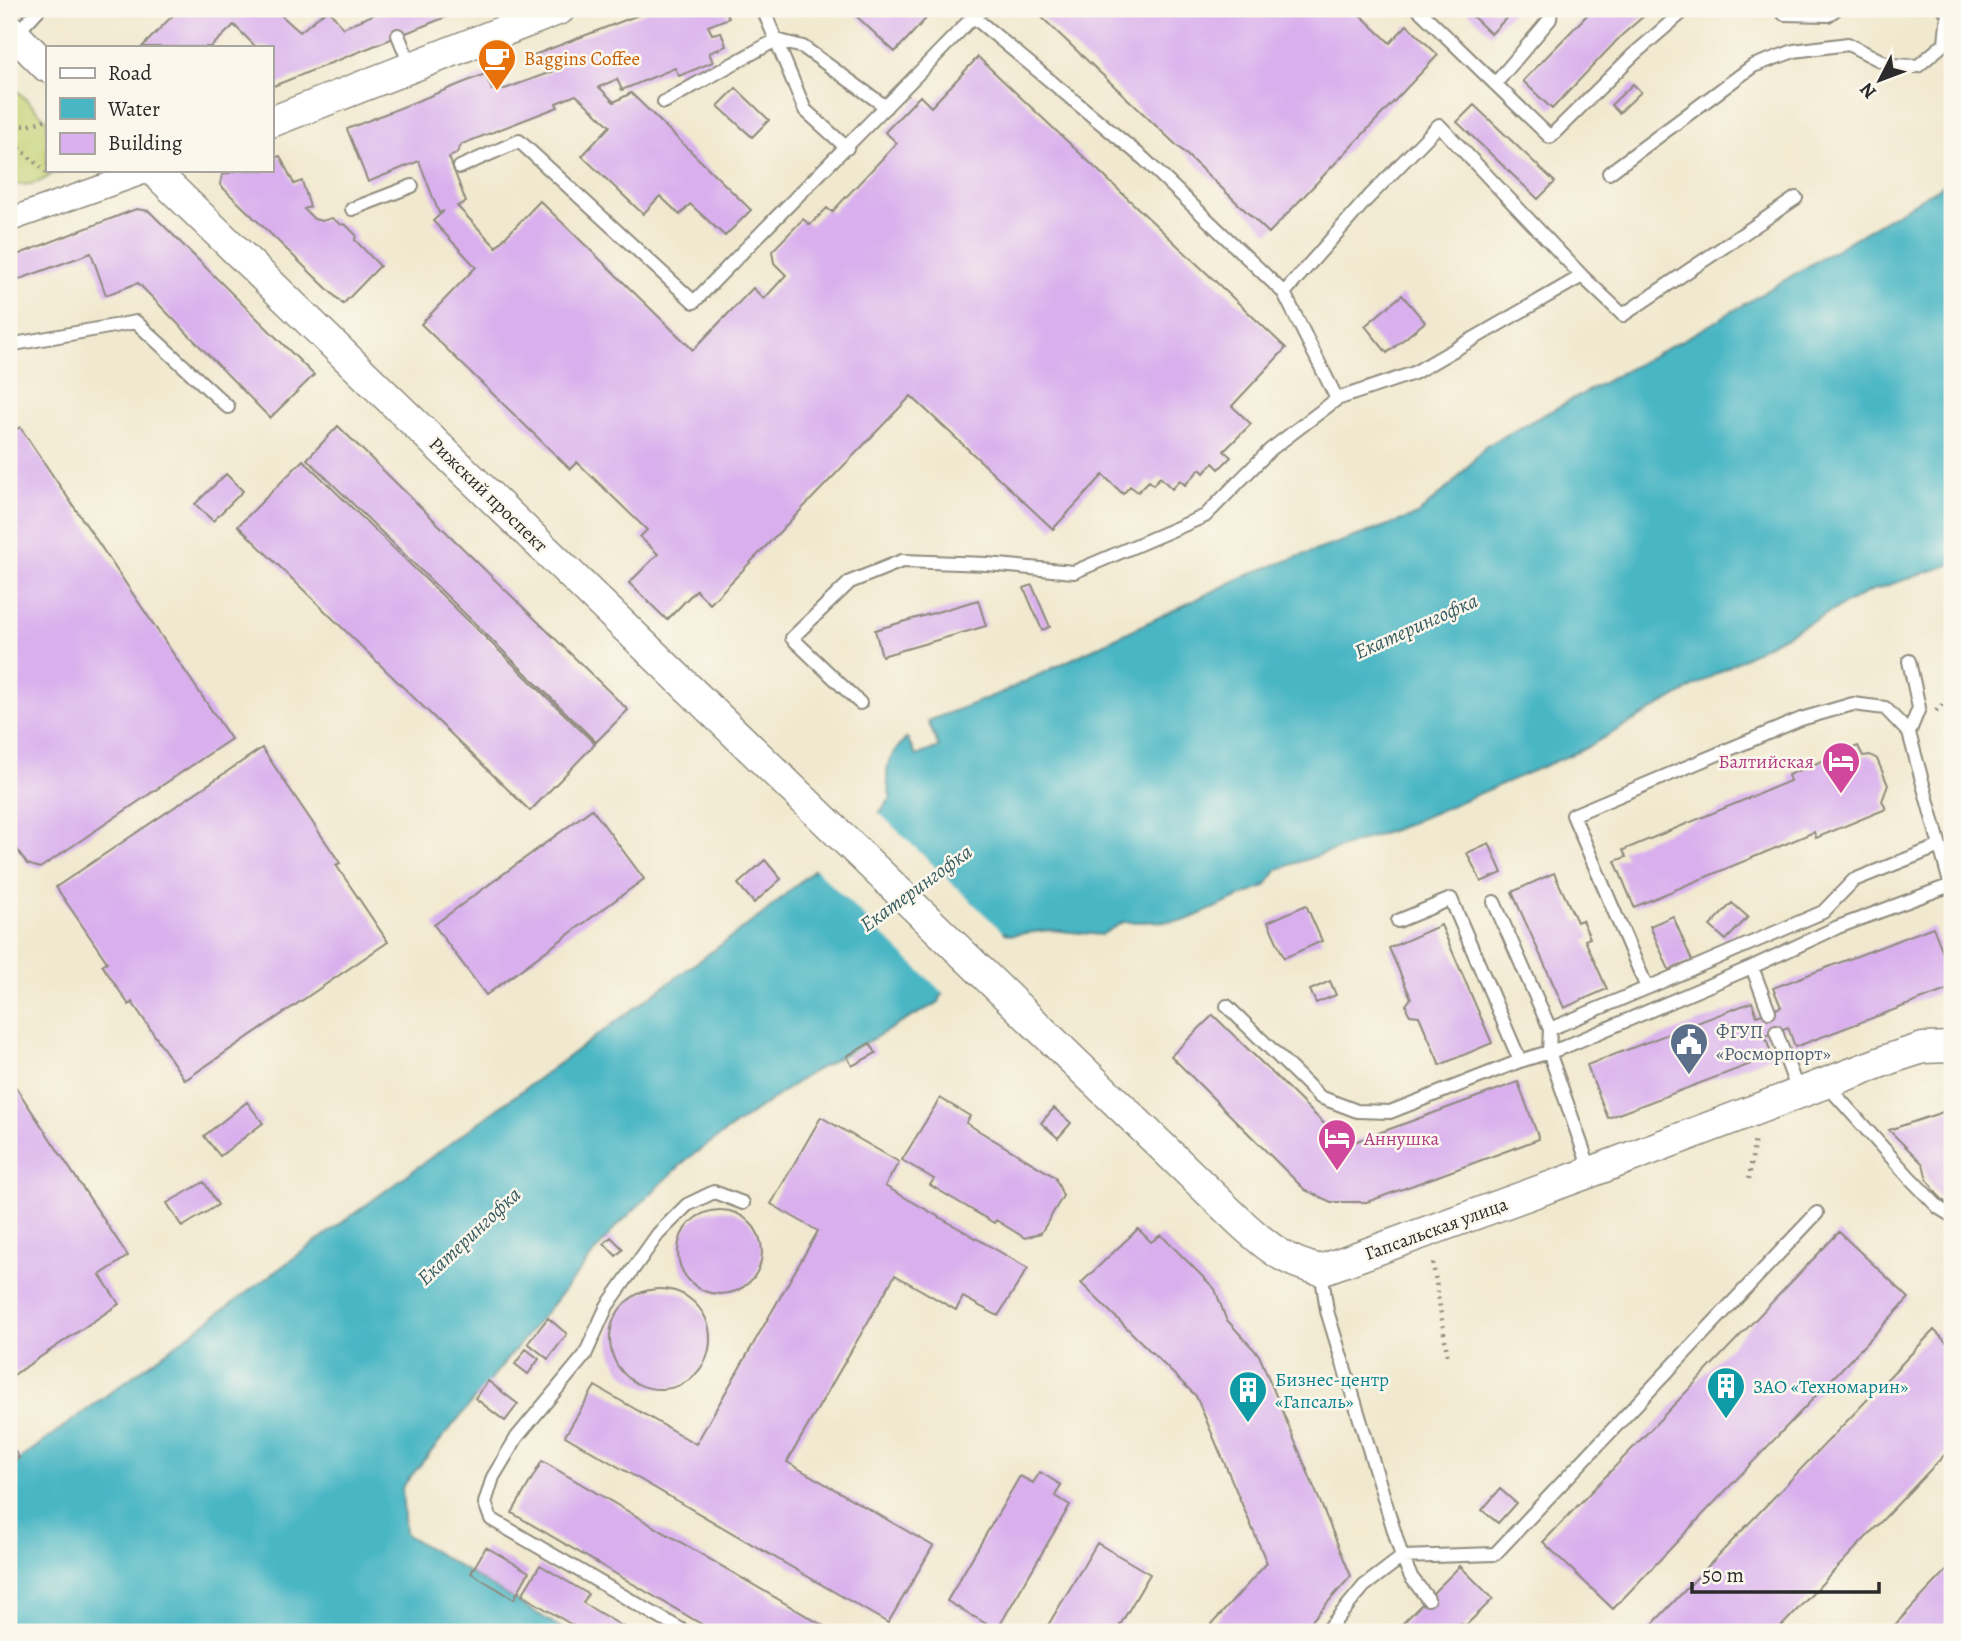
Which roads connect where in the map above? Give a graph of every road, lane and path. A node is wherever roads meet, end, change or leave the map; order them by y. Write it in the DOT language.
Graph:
graph roads {
  1 [pos="39,9"];
  2 [pos="560,9"];
  3 [pos="763,9"];
  4 [pos="984,9"];
  5 [pos="1418,9"];
  6 [pos="1551,9"];
  7 [pos="1686,9"];
  8 [pos="1780,9"];
  9 [pos="1836,9"];
  10 [pos="1944,9"];
  11 [pos="968,13"];
  12 [pos="12,32"];
  13 [pos="398,35"];
  14 [pos="776,40"];
  15 [pos="46,66"];
  16 [pos="411,67"];
  17 [pos="1495,84"];
  18 [pos="664,102"];
  19 [pos="886,107"];
  20 [pos="46,119"];
  21 [pos="273,121"];
  22 [pos="9,125"];
  23 [pos="9,138"];
  24 [pos="847,148"];
  25 [pos="460,167"];
  26 [pos="145,172"];
  27 [pos="153,172"];
  28 [pos="1609,173"];
  29 [pos="50,176"];
  30 [pos="412,186"];
  31 [pos="1796,198"];
  32 [pos="352,209"];
  33 [pos="9,220"];
  34 [pos="1582,276"];
  35 [pos="1284,293"];
  36 [pos="9,345"];
  37 [pos="1337,399"];
  38 [pos="228,407"];
  39 [pos="1909,661"];
  40 [pos="860,703"];
  41 [pos="1909,733"];
  42 [pos="1940,846"];
  43 [pos="1952,888"];
  44 [pos="1494,902"];
  45 [pos="1398,921"];
  46 [pos="1752,967"];
  47 [pos="1647,988"];
  48 [pos="1227,1006"];
  49 [pos="1769,1012"];
  50 [pos="1550,1029"];
  51 [pos="1776,1032"];
  52 [pos="1952,1047"];
  53 [pos="1549,1052"];
  54 [pos="1520,1061"];
  55 [pos="1813,1089"];
  56 [pos="1755,1138"];
  57 [pos="1591,1172"];
  58 [pos="1749,1179"];
  59 [pos="743,1203"];
  60 [pos="1817,1213"];
  61 [pos="1952,1216"];
  62 [pos="1433,1263"];
  63 [pos="1321,1270"];
  64 [pos="1448,1359"];
  65 [pos="1402,1557"];
  66 [pos="1428,1599"];
  67 [pos="685,1632"];
  68 [pos="1326,1632"];
  1 -- 12 [label="lane"];
  2 -- 16 [label="street"];
  3 -- 14 [label="lane"];
  4 -- 11 [label="lane"];
  5 -- 17 [label="lane"];
  6 -- 17 [label="lane"];
  7 -- 17 [label="lane"];
  8 -- 9 [label="lane"];
  10 -- 28 [label="lane"];
  11 -- 19 [label="lane"];
  11 -- 35 [label="lane"];
  12 -- 15 [label="street"];
  13 -- 16 [label="lane"];
  14 -- 18 [label="lane"];
  14 -- 19 [label="lane"];
  14 -- 24 [label="lane"];
  16 -- 21 [label="street"];
  19 -- 24 [label="lane"];
  20 -- 22 [label="path"];
  23 -- 29 [label="path"];
  24 -- 25 [label="lane"];
  26 -- 33 [label="street"];
  27 -- 63 [label="street, Рижский проспект"];
  30 -- 32 [label="lane"];
  31 -- 34 [label="lane"];
  34 -- 35 [label="lane"];
  34 -- 37 [label="lane"];
  35 -- 37 [label="lane"];
  36 -- 38 [label="lane"];
  37 -- 40 [label="lane"];
  39 -- 41 [label="lane"];
  41 -- 42 [label="lane"];
  41 -- 47 [label="lane"];
  42 -- 43 [label="lane"];
  42 -- 47 [label="lane"];
  43 -- 46 [label="lane"];
  44 -- 50 [label="lane"];
  45 -- 54 [label="lane"];
  46 -- 49 [label="lane"];
  46 -- 53 [label="lane"];
  47 -- 50 [label="lane"];
  48 -- 54 [label="lane"];
  50 -- 53 [label="lane"];
  51 -- 55 [label="lane"];
  52 -- 55 [label="street, Гапсальская улица"];
  53 -- 54 [label="lane"];
  53 -- 57 [label="lane"];
  55 -- 57 [label="street, Гапсальская улица"];
  55 -- 61 [label="lane"];
  56 -- 58 [label="path"];
  57 -- 63 [label="street, Гапсальская улица"];
  59 -- 67 [label="lane"];
  60 -- 65 [label="lane"];
  62 -- 64 [label="path"];
  63 -- 65 [label="lane"];
  65 -- 66 [label="lane"];
  65 -- 68 [label="lane"];
}
